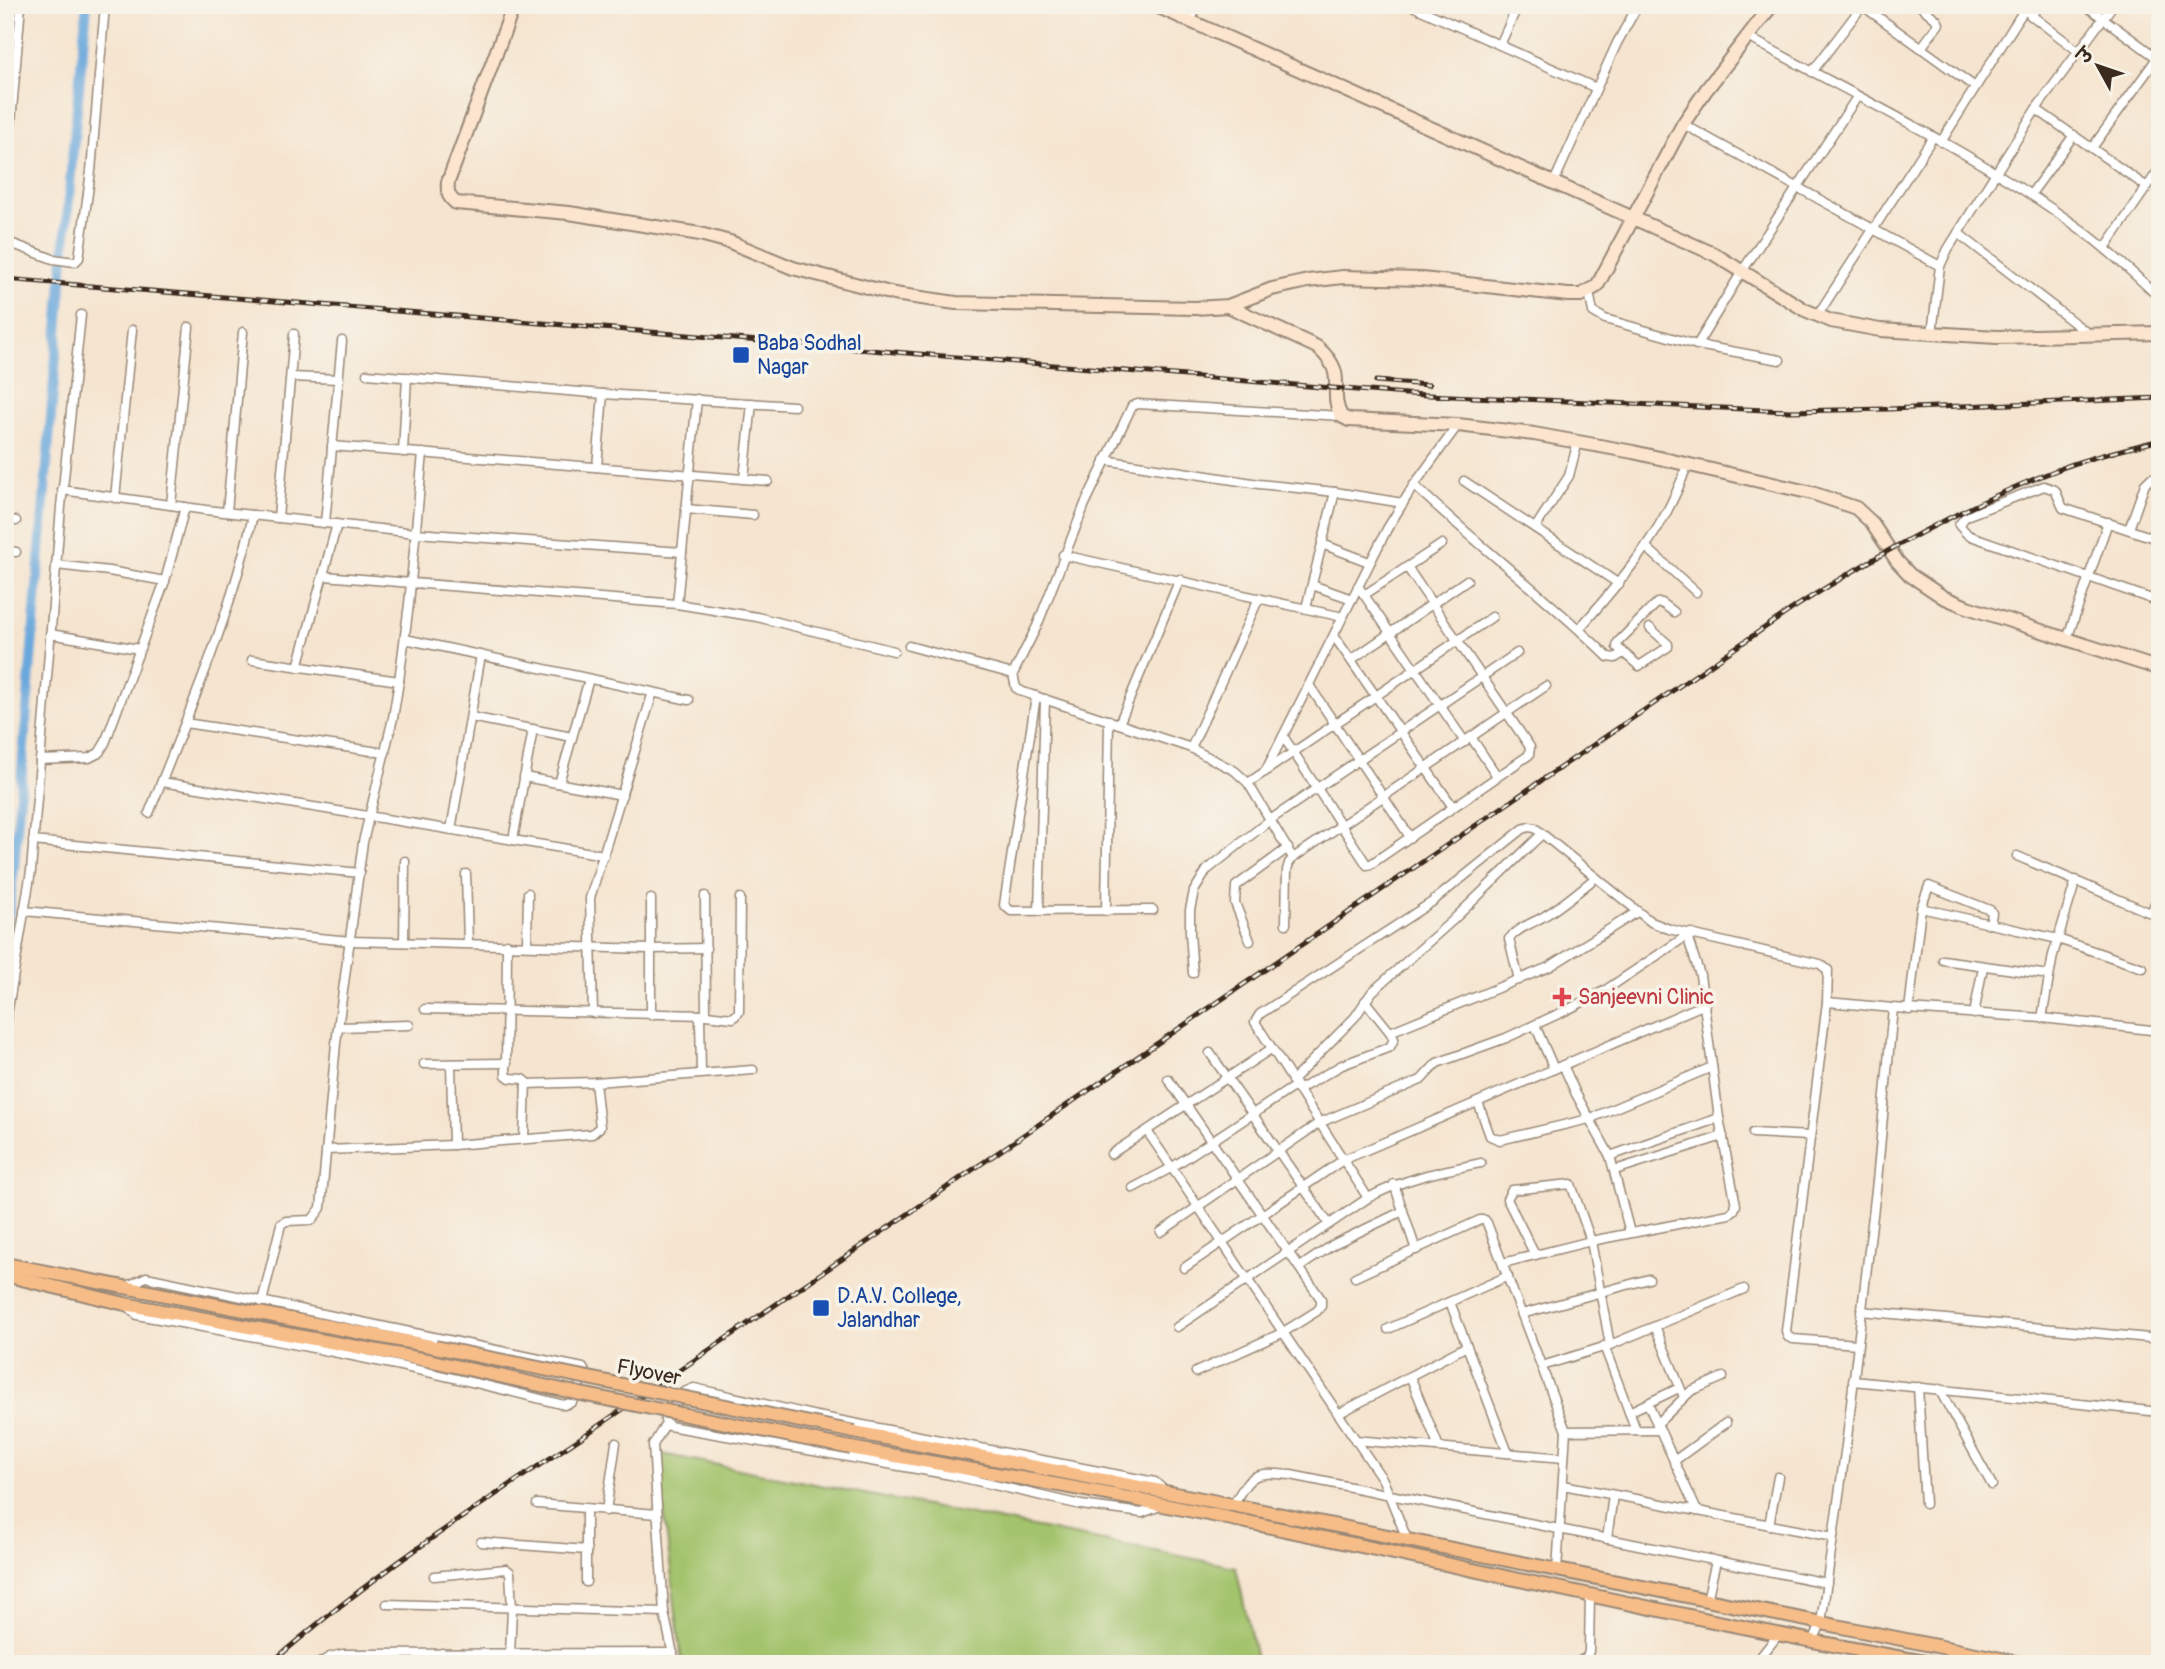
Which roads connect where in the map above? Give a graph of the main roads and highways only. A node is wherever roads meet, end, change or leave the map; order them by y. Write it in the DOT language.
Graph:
graph roads {
  1 [pos="5,1264"];
  2 [pos="5,1275"];
  3 [pos="1936,1664"];
  4 [pos="2026,1664"];
  1 -- 4 [label="main road, Flyover, bridge"];
  2 -- 3 [label="main road, Flyover, bridge"];
}
